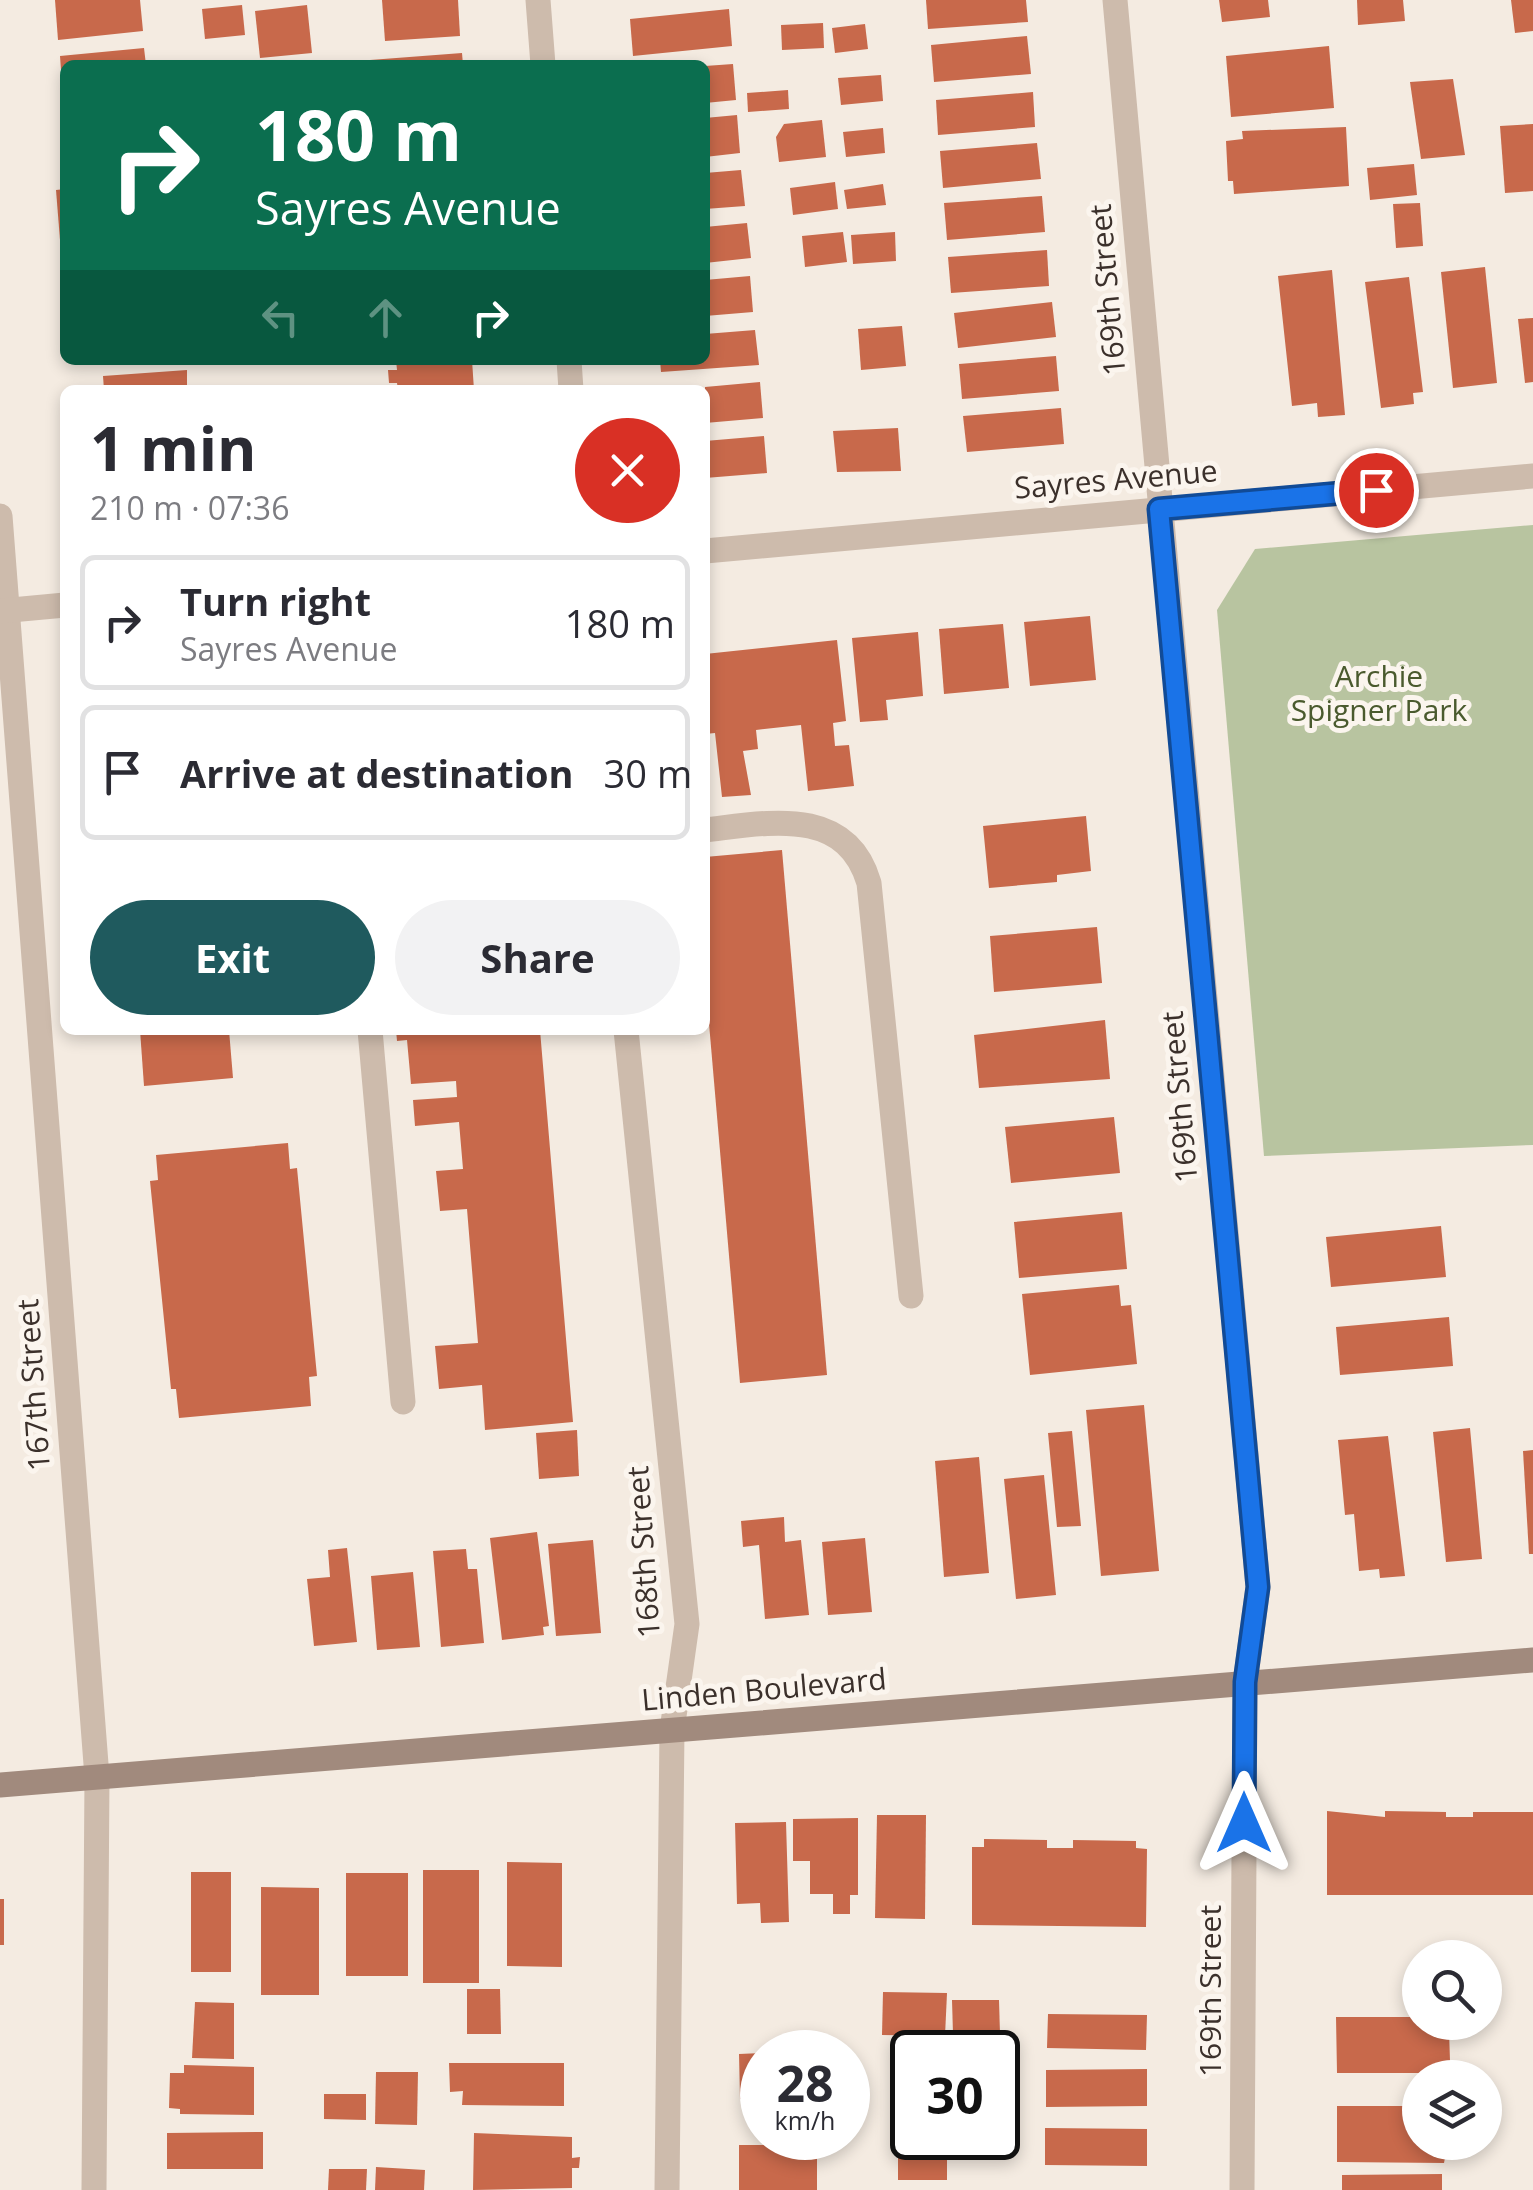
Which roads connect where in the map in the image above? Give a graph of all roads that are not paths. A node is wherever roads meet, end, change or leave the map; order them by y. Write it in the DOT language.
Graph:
graph roads {
  1 [pos="538,0"];
  2 [pos="1115,0"];
  3 [pos="543,60"];
  4 [pos="1533,476"];
  5 [pos="1159,509"];
  6 [pos="0,516"];
  7 [pos="710,551"];
  8 [pos="60,606"];
  9 [pos="4,610"];
  10 [pos="710,829"];
  11 [pos="370,1035"];
  12 [pos="627,1035"];
  13 [pos="911,1296"];
  14 [pos="404,1402"];
  15 [pos="1533,1660"];
  16 [pos="1245,1682"];
  17 [pos="672,1730"];
  18 [pos="97,1777"];
  19 [pos="0,1785"];
  20 [pos="94,2190"];
  21 [pos="667,2190"];
  22 [pos="1242,2190"];
  1 -- 3 [label="street"];
  2 -- 5 [label="street, 169th Street"];
  4 -- 5 [label="street, Sayres Avenue"];
  5 -- 7 [label="street, Sayres Avenue"];
  5 -- 16 [label="street, 169th Street"];
  6 -- 9 [label="street, 167th Street"];
  8 -- 9 [label="street"];
  9 -- 18 [label="street, 167th Street"];
  10 -- 13 [label="street"];
  11 -- 14 [label="street"];
  12 -- 17 [label="street, 168th Street"];
  15 -- 16 [label="main road, Linden Boulevard"];
  16 -- 17 [label="main road, Linden Boulevard"];
  16 -- 22 [label="street, 169th Street"];
  17 -- 18 [label="main road, Linden Boulevard"];
  17 -- 21 [label="street, 168th Street"];
  18 -- 19 [label="main road, Linden Boulevard"];
  18 -- 20 [label="street, 167th Street"];
}
